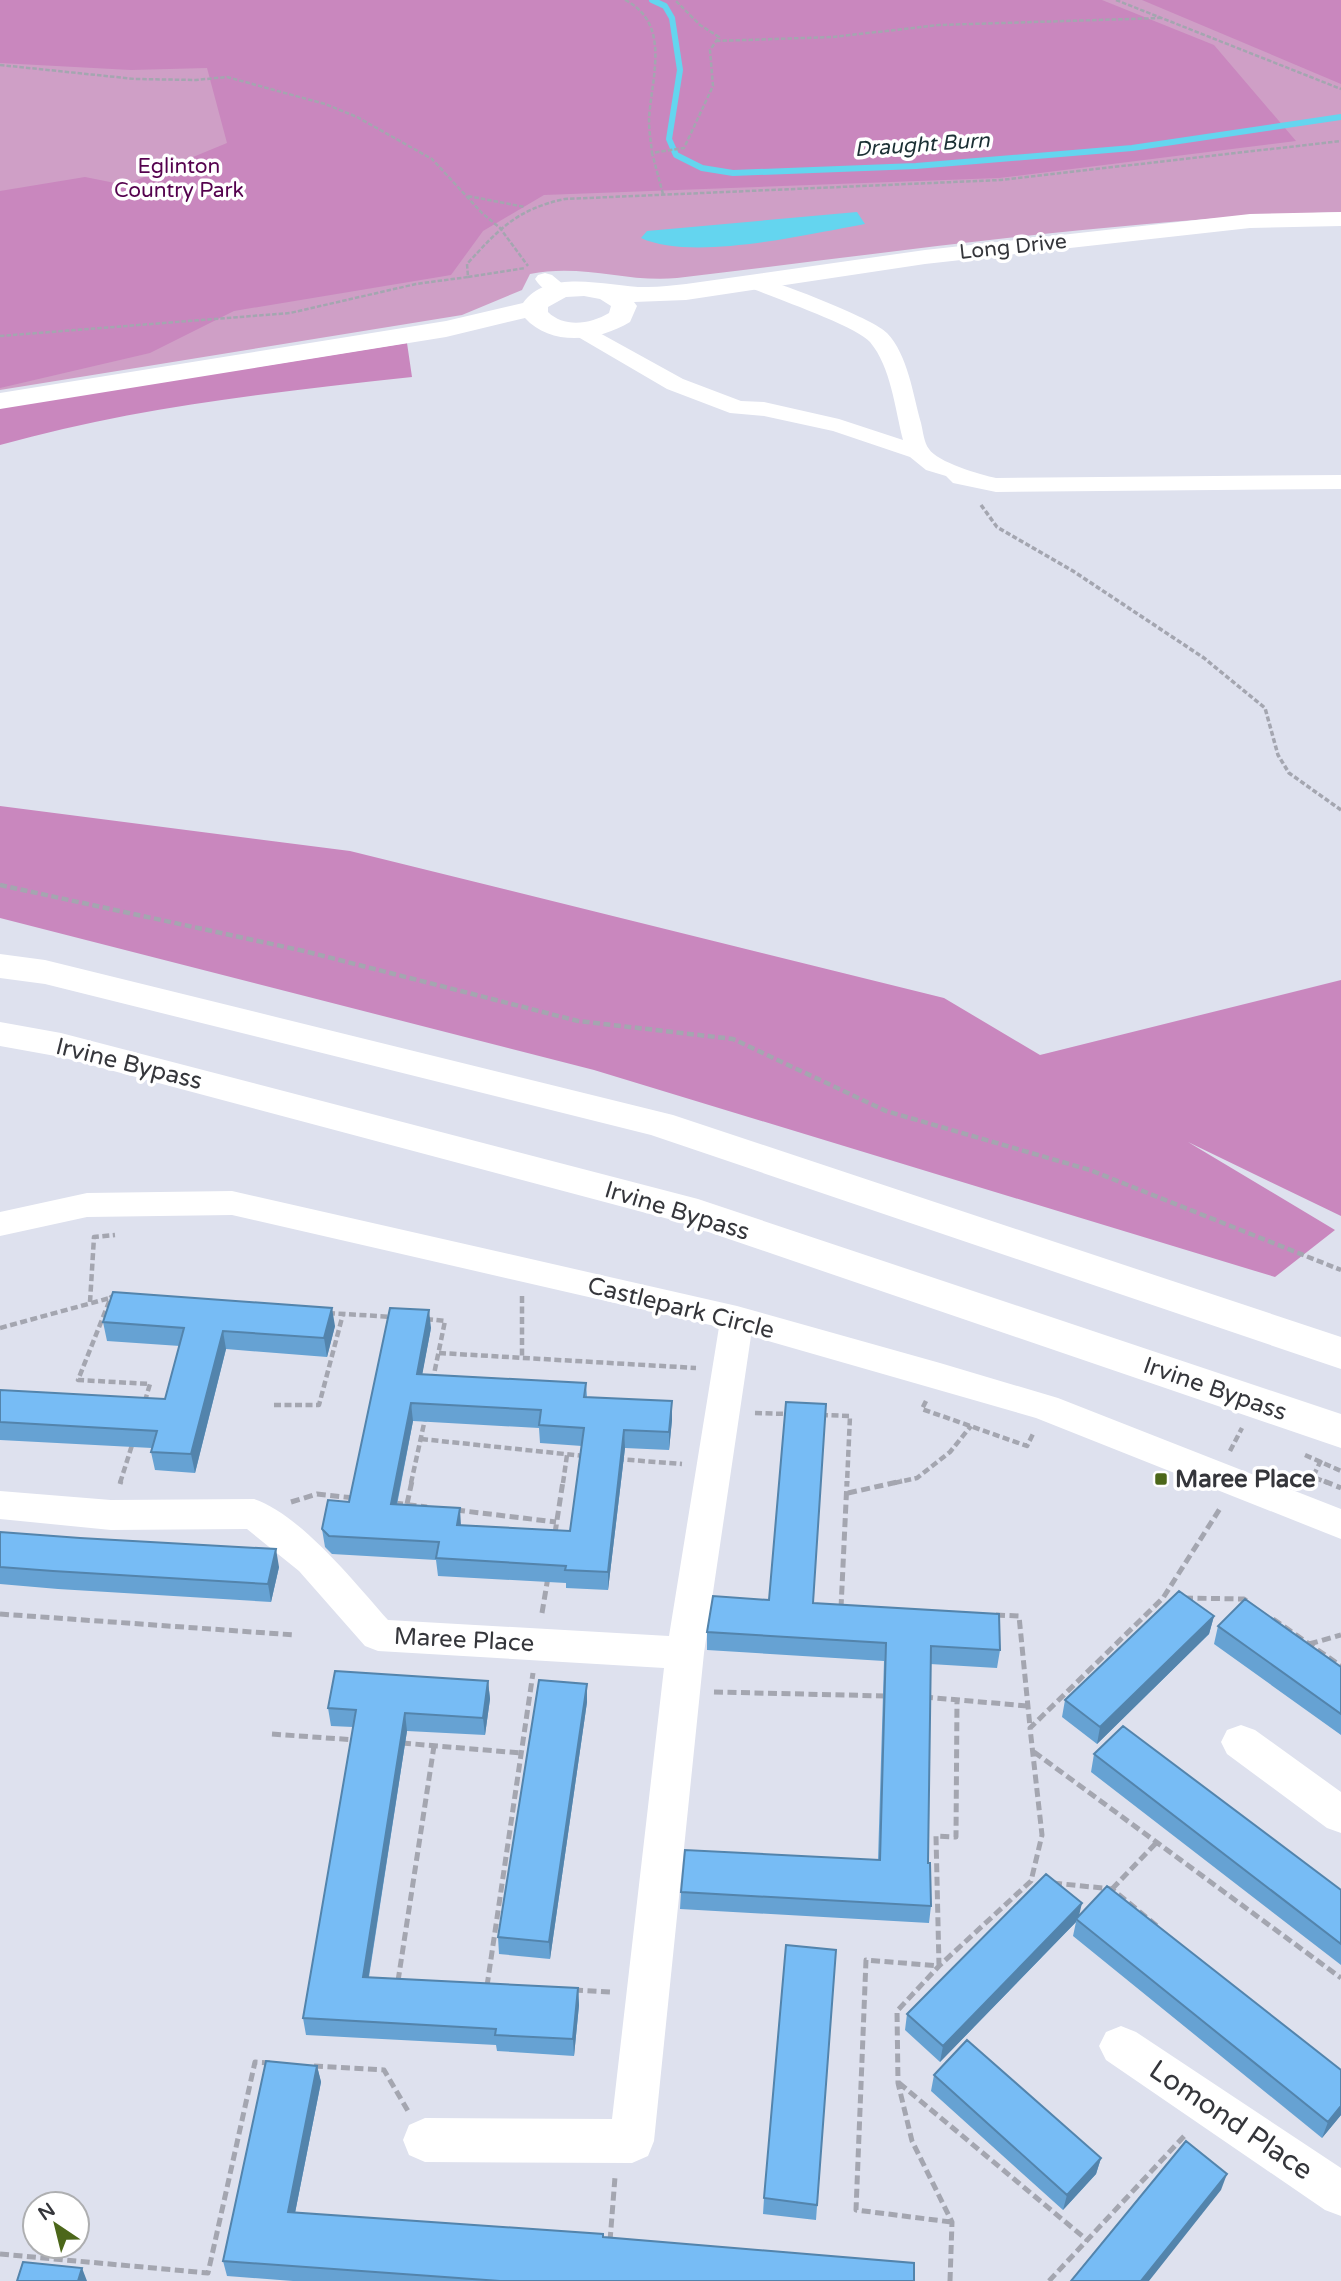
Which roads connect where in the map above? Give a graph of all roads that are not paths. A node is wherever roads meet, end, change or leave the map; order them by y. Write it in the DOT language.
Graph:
graph roads {
  1 [pos="1341,219"];
  2 [pos="753,282"];
  3 [pos="615,308"];
  4 [pos="542,317"];
  5 [pos="580,330"];
  6 [pos="644,365"];
  7 [pos="0,403"];
  8 [pos="918,452"];
  9 [pos="1341,482"];
  10 [pos="0,966"];
  11 [pos="0,1034"];
  12 [pos="0,1224"];
  13 [pos="737,1319"];
  14 [pos="1341,1353"];
  15 [pos="1341,1431"];
  16 [pos="0,1505"];
  17 [pos="1341,1524"];
  18 [pos="683,1672"];
  19 [pos="1241,1742"];
  20 [pos="1341,1815"];
  21 [pos="1121,2046"];
  22 [pos="425,2140"];
  23 [pos="1341,2194"];
  1 -- 2 [label="main road, Long Drive"];
  2 -- 3 [label="main road, Long Drive"];
  2 -- 8 [label="street"];
  3 -- 4 [label="main road"];
  3 -- 5 [label="main road, Long Drive"];
  3 -- 6 [label="street"];
  4 -- 5 [label="main road"];
  4 -- 7 [label="main road"];
  5 -- 6 [label="street"];
  6 -- 8 [label="street"];
  8 -- 9 [label="street"];
  10 -- 14 [label="main road"];
  11 -- 15 [label="main road, Irvine Bypass"];
  12 -- 13 [label="street, Castlepark Circle"];
  13 -- 17 [label="street, Castlepark Circle"];
  13 -- 18 [label="street"];
  16 -- 18 [label="street, Maree Place"];
  18 -- 22 [label="street"];
  19 -- 20 [label="street"];
  21 -- 23 [label="street, Lomond Place"];
}
